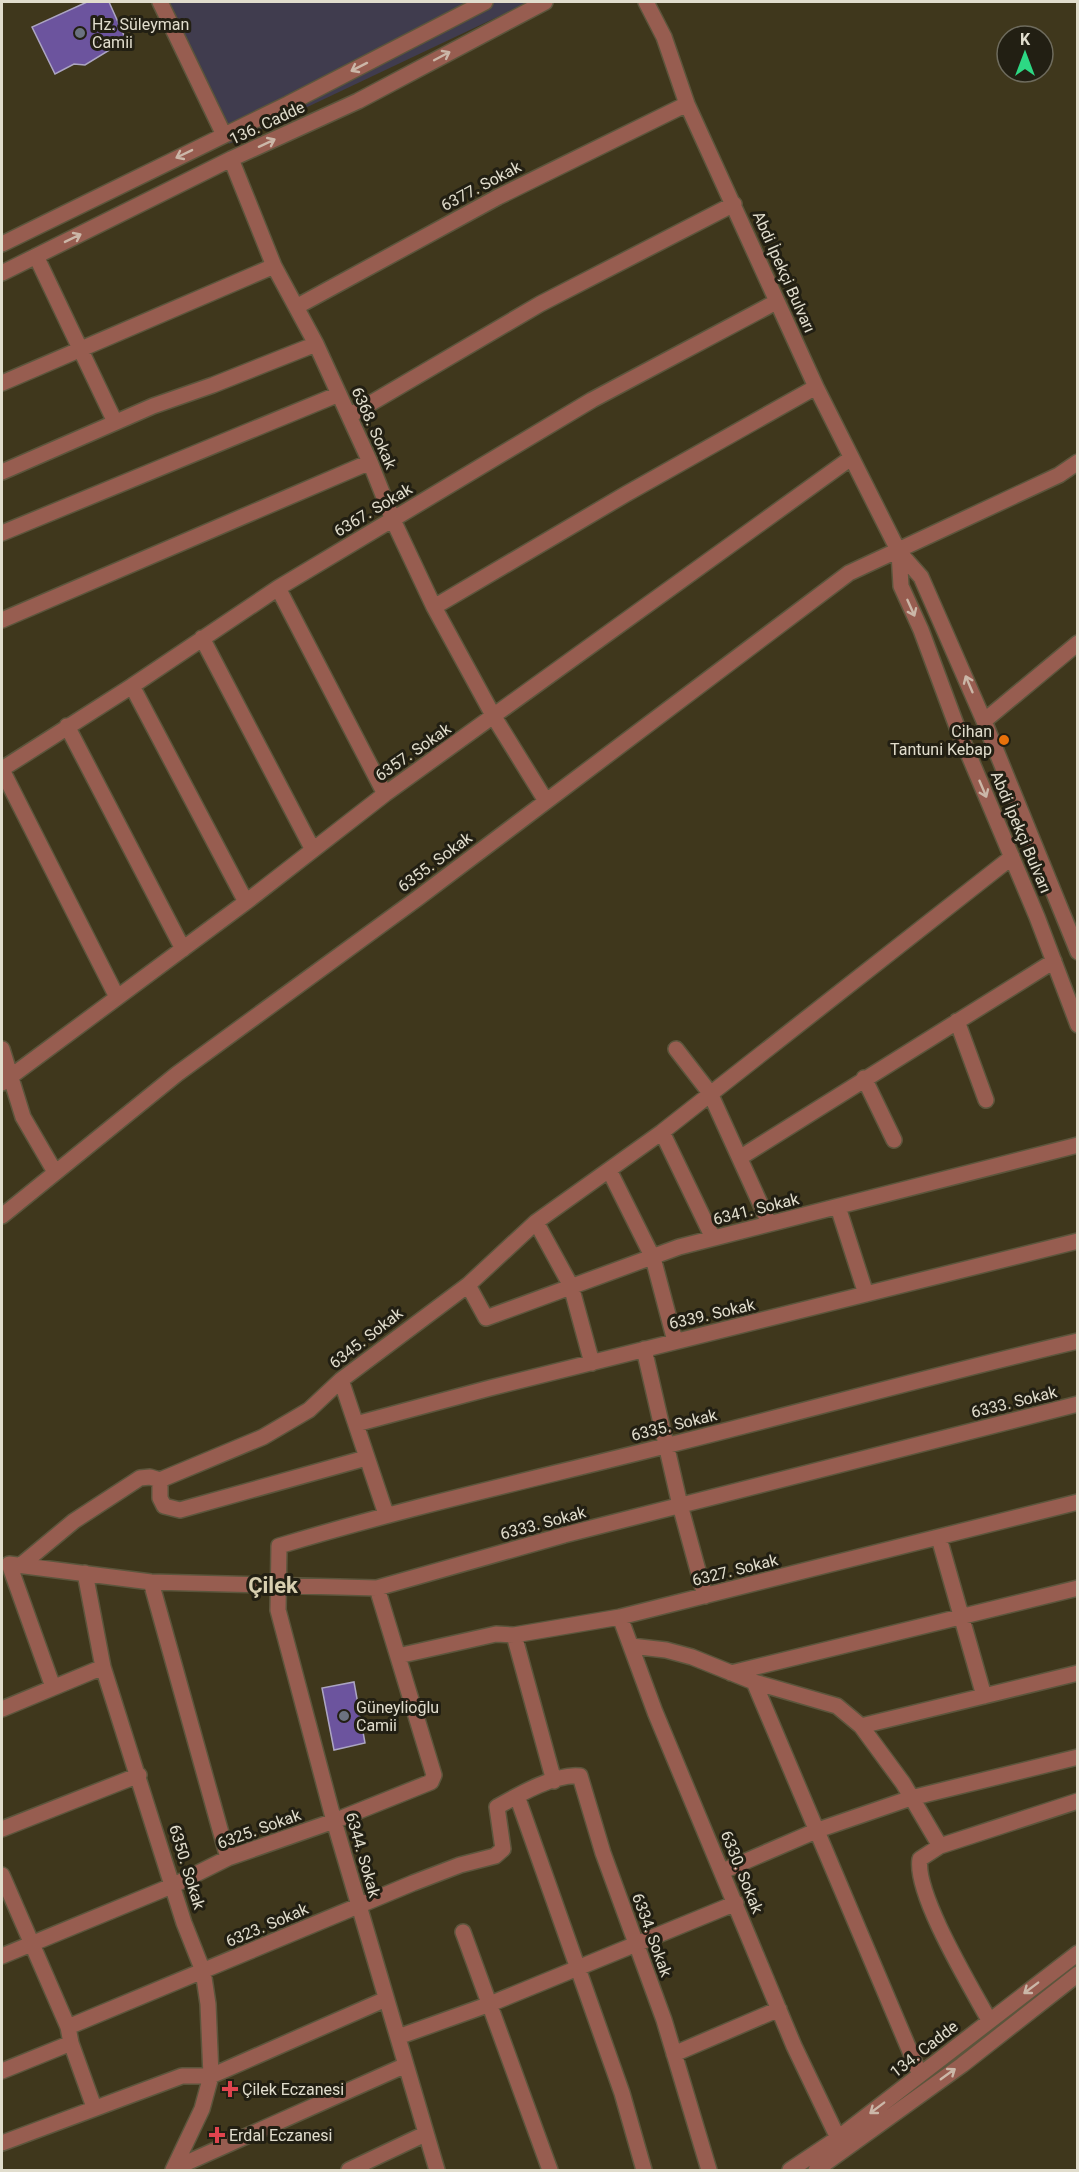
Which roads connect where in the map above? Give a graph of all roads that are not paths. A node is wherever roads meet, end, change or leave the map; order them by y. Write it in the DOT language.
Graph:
graph roads {
  1 [pos="160,2"];
  2 [pos="485,2"];
  3 [pos="545,2"];
  4 [pos="646,2"];
  5 [pos="687,104"];
  6 [pos="224,135"];
  7 [pos="231,159"];
  8 [pos="734,204"];
  9 [pos="2,244"];
  10 [pos="36,256"];
  11 [pos="274,266"];
  12 [pos="2,273"];
  13 [pos="776,302"];
  14 [pos="296,307"];
  15 [pos="316,344"];
  16 [pos="79,351"];
  17 [pos="2,383"];
  18 [pos="816,387"];
  19 [pos="339,394"];
  20 [pos="349,416"];
  21 [pos="115,422"];
  22 [pos="851,458"];
  23 [pos="370,462"];
  24 [pos="1077,462"];
  25 [pos="2,472"];
  26 [pos="393,520"];
  27 [pos="2,532"];
  28 [pos="899,552"];
  29 [pos="278,588"];
  30 [pos="434,607"];
  31 [pos="2,621"];
  32 [pos="202,638"];
  33 [pos="1077,643"];
  34 [pos="132,686"];
  35 [pos="494,717"];
  36 [pos="984,721"];
  37 [pos="67,726"];
  38 [pos="2,770"];
  39 [pos="385,794"];
  40 [pos="546,801"];
  41 [pos="313,850"];
  42 [pos="1012,857"];
  43 [pos="246,902"];
  44 [pos="183,949"];
  45 [pos="1077,952"];
  46 [pos="1054,962"];
  47 [pos="117,997"];
  48 [pos="957,1021"];
  49 [pos="1077,1025"];
  50 [pos="2,1049"];
  51 [pos="676,1049"];
  52 [pos="864,1078"];
  53 [pos="5,1080"];
  54 [pos="710,1094"];
  55 [pos="986,1100"];
  56 [pos="662,1132"];
  57 [pos="894,1140"];
  58 [pos="1077,1144"];
  59 [pos="741,1157"];
  60 [pos="609,1170"];
  61 [pos="55,1173"];
  62 [pos="838,1207"];
  63 [pos="2,1216"];
  64 [pos="536,1222"];
  65 [pos="769,1223"];
  66 [pos="713,1238"];
  67 [pos="1077,1241"];
  68 [pos="653,1258"];
  69 [pos="468,1285"];
  70 [pos="571,1286"];
  71 [pos="866,1294"];
  72 [pos="675,1341"];
  73 [pos="1077,1341"];
  74 [pos="644,1349"];
  75 [pos="592,1363"];
  76 [pos="341,1380"];
  77 [pos="1077,1404"];
  78 [pos="356,1425"];
  79 [pos="668,1446"];
  80 [pos="366,1458"];
  81 [pos="160,1480"];
  82 [pos="1077,1502"];
  83 [pos="680,1506"];
  84 [pos="386,1514"];
  85 [pos="939,1538"];
  86 [pos="279,1546"];
  87 [pos="10,1566"];
  88 [pos="85,1573"];
  89 [pos="151,1582"];
  90 [pos="277,1586"];
  91 [pos="377,1588"];
  92 [pos="1077,1588"];
  93 [pos="705,1596"];
  94 [pos="959,1616"];
  95 [pos="620,1617"];
  96 [pos="514,1635"];
  97 [pos="631,1647"];
  98 [pos="398,1656"];
  99 [pos="103,1667"];
  100 [pos="731,1673"];
  101 [pos="1077,1673"];
  102 [pos="754,1682"];
  103 [pos="53,1687"];
  104 [pos="984,1696"];
  105 [pos="2,1709"];
  106 [pos="861,1726"];
  107 [pos="1077,1756"];
  108 [pos="139,1775"];
  109 [pos="554,1781"];
  110 [pos="517,1796"];
  111 [pos="911,1798"];
  112 [pos="1077,1801"];
  113 [pos="334,1821"];
  114 [pos="2,1829"];
  115 [pos="818,1830"];
  116 [pos="940,1846"];
  117 [pos="228,1858"];
  118 [pos="723,1871"];
  119 [pos="2,1875"];
  120 [pos="174,1885"];
  121 [pos="736,1903"];
  122 [pos="358,1906"];
  123 [pos="463,1932"];
  124 [pos="31,1945"];
  125 [pos="636,1945"];
  126 [pos="1077,1953"];
  127 [pos="2,1956"];
  128 [pos="579,1968"];
  129 [pos="203,1971"];
  130 [pos="1077,1974"];
  131 [pos="386,1999"];
  132 [pos="490,2004"];
  133 [pos="779,2009"];
  134 [pos="989,2020"];
  135 [pos="70,2035"];
  136 [pos="398,2037"];
  137 [pos="674,2054"];
  138 [pos="406,2065"];
  139 [pos="2,2071"];
  140 [pos="920,2075"];
  141 [pos="211,2076"];
  142 [pos="94,2107"];
  143 [pos="424,2134"];
  144 [pos="838,2138"];
  145 [pos="2,2143"];
  146 [pos="174,2169"];
  147 [pos="349,2170"];
  148 [pos="437,2170"];
  149 [pos="550,2170"];
  150 [pos="644,2170"];
  151 [pos="709,2170"];
  152 [pos="790,2170"];
  153 [pos="816,2170"];
  1 -- 6 [label="street"];
  2 -- 6 [label="street, 136. Cadde, one-way"];
  7 -- 3 [label="street, 136. Cadde, one-way"];
  4 -- 5 [label="street, Abdi İpekçi Bulvarı"];
  5 -- 8 [label="street, Abdi İpekçi Bulvarı"];
  5 -- 14 [label="street, 6377. Sokak"];
  6 -- 9 [label="street, 136. Cadde, one-way"];
  10 -- 7 [label="street, 136. Cadde, one-way"];
  7 -- 11 [label="street, 6368. Sokak"];
  8 -- 13 [label="street, Abdi İpekçi Bulvarı"];
  8 -- 20 [label="street"];
  10 -- 12 [label="street, 136. Cadde"];
  10 -- 16 [label="street"];
  11 -- 14 [label="street, 6368. Sokak"];
  11 -- 16 [label="street"];
  13 -- 18 [label="street, Abdi İpekçi Bulvarı"];
  13 -- 26 [label="street, 6367. Sokak"];
  14 -- 15 [label="street, 6368. Sokak"];
  15 -- 19 [label="street, 6368. Sokak"];
  15 -- 21 [label="street"];
  16 -- 17 [label="street"];
  16 -- 21 [label="street"];
  18 -- 22 [label="street, Abdi İpekçi Bulvarı"];
  18 -- 30 [label="street"];
  19 -- 20 [label="street, 6368. Sokak"];
  19 -- 27 [label="street"];
  20 -- 23 [label="street, 6368. Sokak"];
  21 -- 25 [label="street"];
  22 -- 28 [label="street, Abdi İpekçi Bulvarı"];
  22 -- 35 [label="street, 6357. Sokak"];
  23 -- 26 [label="street, 6368. Sokak"];
  23 -- 31 [label="street"];
  24 -- 28 [label="street, 6355. Sokak"];
  26 -- 29 [label="street, 6367. Sokak"];
  26 -- 30 [label="street, 6368. Sokak"];
  36 -- 28 [label="street, Abdi İpekçi Bulvarı, one-way"];
  28 -- 40 [label="street, 6355. Sokak"];
  28 -- 42 [label="street, Abdi İpekçi Bulvarı, one-way"];
  29 -- 32 [label="street, 6367. Sokak"];
  29 -- 39 [label="street"];
  30 -- 35 [label="street, 6368. Sokak"];
  32 -- 34 [label="street, 6367. Sokak"];
  32 -- 41 [label="street"];
  33 -- 36 [label="street"];
  34 -- 37 [label="street, 6367. Sokak"];
  34 -- 43 [label="street"];
  35 -- 39 [label="street, 6357. Sokak"];
  35 -- 40 [label="street, 6368. Sokak"];
  36 -- 45 [label="street, Abdi İpekçi Bulvarı"];
  37 -- 38 [label="street, 6367. Sokak"];
  37 -- 44 [label="street"];
  38 -- 47 [label="street"];
  39 -- 41 [label="street, 6357. Sokak"];
  40 -- 61 [label="street, 6355. Sokak"];
  41 -- 43 [label="street, 6357. Sokak"];
  42 -- 46 [label="street, Abdi İpekçi Bulvarı"];
  42 -- 54 [label="street, 6345. Sokak"];
  43 -- 44 [label="street, 6357. Sokak"];
  44 -- 47 [label="street, 6357. Sokak"];
  46 -- 48 [label="street"];
  46 -- 49 [label="street, Abdi İpekçi Bulvarı"];
  47 -- 53 [label="street, 6357. Sokak"];
  48 -- 52 [label="street"];
  48 -- 55 [label="street"];
  50 -- 53 [label="street"];
  51 -- 54 [label="street"];
  52 -- 57 [label="street"];
  52 -- 59 [label="street"];
  53 -- 61 [label="street"];
  54 -- 56 [label="street, 6345. Sokak"];
  54 -- 59 [label="street"];
  56 -- 60 [label="street, 6345. Sokak"];
  56 -- 66 [label="street"];
  58 -- 62 [label="street, 6341. Sokak"];
  59 -- 65 [label="street"];
  60 -- 64 [label="street, 6345. Sokak"];
  60 -- 68 [label="street"];
  61 -- 63 [label="street, 6355. Sokak"];
  62 -- 65 [label="street, 6341. Sokak"];
  62 -- 71 [label="street"];
  64 -- 69 [label="street, 6345. Sokak"];
  64 -- 70 [label="street"];
  65 -- 66 [label="street, 6341. Sokak"];
  66 -- 68 [label="street, 6341. Sokak"];
  67 -- 71 [label="street, 6339. Sokak"];
  68 -- 70 [label="street, 6341. Sokak"];
  68 -- 72 [label="street"];
  69 -- 70 [label="street, 6341. Sokak"];
  69 -- 76 [label="street, 6345. Sokak"];
  70 -- 75 [label="street"];
  71 -- 72 [label="street, 6339. Sokak"];
  72 -- 74 [label="street, 6339. Sokak"];
  73 -- 79 [label="street, 6335. Sokak"];
  74 -- 75 [label="street, 6339. Sokak"];
  74 -- 79 [label="street"];
  75 -- 78 [label="street, 6339. Sokak"];
  76 -- 78 [label="street"];
  76 -- 81 [label="street, 6345. Sokak"];
  77 -- 83 [label="street, 6333. Sokak"];
  78 -- 80 [label="street"];
  79 -- 83 [label="street"];
  79 -- 84 [label="street, 6335. Sokak"];
  80 -- 81 [label="street"];
  80 -- 84 [label="street"];
  81 -- 87 [label="street, 6345. Sokak"];
  82 -- 85 [label="street, 6327. Sokak"];
  83 -- 91 [label="street, 6333. Sokak"];
  83 -- 93 [label="street"];
  84 -- 86 [label="street, 6335. Sokak"];
  85 -- 93 [label="street, 6327. Sokak"];
  85 -- 94 [label="street"];
  86 -- 90 [label="street, 6344. Sokak"];
  87 -- 88 [label="street, 6333. Sokak"];
  87 -- 103 [label="street"];
  88 -- 89 [label="street, 6333. Sokak"];
  88 -- 99 [label="street, 6350. Sokak"];
  89 -- 90 [label="street, 6333. Sokak"];
  89 -- 117 [label="street"];
  90 -- 91 [label="street, 6333. Sokak"];
  90 -- 113 [label="street, 6344. Sokak"];
  91 -- 98 [label="street"];
  92 -- 94 [label="street"];
  93 -- 95 [label="street, 6327. Sokak"];
  94 -- 100 [label="street"];
  94 -- 104 [label="street"];
  95 -- 96 [label="street, 6327. Sokak"];
  95 -- 97 [label="street, 6330. Sokak"];
  96 -- 98 [label="street, 6327. Sokak"];
  96 -- 109 [label="street"];
  97 -- 100 [label="street"];
  97 -- 118 [label="street, 6330. Sokak"];
  98 -- 113 [label="street, 6325. Sokak"];
  99 -- 103 [label="street"];
  99 -- 108 [label="street, 6350. Sokak"];
  100 -- 102 [label="street"];
  101 -- 104 [label="street"];
  102 -- 106 [label="street"];
  102 -- 115 [label="street"];
  103 -- 105 [label="street"];
  104 -- 106 [label="street"];
  106 -- 111 [label="street"];
  107 -- 111 [label="street"];
  108 -- 114 [label="street"];
  108 -- 120 [label="street, 6350. Sokak"];
  109 -- 110 [label="street, 6334. Sokak"];
  109 -- 125 [label="street, 6334. Sokak"];
  110 -- 122 [label="street, 6323. Sokak"];
  110 -- 128 [label="street"];
  111 -- 115 [label="street"];
  111 -- 116 [label="street"];
  112 -- 116 [label="street"];
  113 -- 117 [label="street, 6325. Sokak"];
  113 -- 122 [label="street, 6344. Sokak"];
  115 -- 118 [label="street"];
  115 -- 140 [label="street"];
  116 -- 134 [label="street"];
  117 -- 120 [label="street, 6325. Sokak"];
  118 -- 121 [label="street, 6330. Sokak"];
  119 -- 124 [label="street"];
  120 -- 124 [label="street, 6325. Sokak"];
  120 -- 129 [label="street, 6350. Sokak"];
  121 -- 125 [label="street"];
  121 -- 133 [label="street, 6330. Sokak"];
  122 -- 129 [label="street, 6323. Sokak"];
  122 -- 131 [label="street, 6344. Sokak"];
  123 -- 132 [label="street"];
  124 -- 127 [label="street, 6325. Sokak"];
  124 -- 135 [label="street"];
  125 -- 128 [label="street"];
  125 -- 137 [label="street, 6334. Sokak"];
  126 -- 134 [label="street, 134. Cadde, one-way"];
  128 -- 132 [label="street"];
  128 -- 150 [label="street"];
  129 -- 135 [label="street, 6323. Sokak"];
  129 -- 141 [label="street, 6350. Sokak"];
  153 -- 130 [label="street, 134. Cadde, one-way"];
  131 -- 136 [label="street, 6344. Sokak"];
  131 -- 141 [label="street"];
  132 -- 136 [label="street"];
  132 -- 149 [label="street"];
  133 -- 137 [label="street"];
  133 -- 144 [label="street, 6330. Sokak"];
  134 -- 140 [label="street, 134. Cadde"];
  135 -- 139 [label="street, 6323. Sokak"];
  135 -- 142 [label="street"];
  136 -- 138 [label="street, 6344. Sokak"];
  137 -- 151 [label="street, 6334. Sokak"];
  138 -- 143 [label="street, 6344. Sokak"];
  138 -- 146 [label="street"];
  140 -- 144 [label="street, 134. Cadde, one-way"];
  141 -- 142 [label="street"];
  141 -- 146 [label="street, 6350. Sokak"];
  142 -- 145 [label="street"];
  143 -- 147 [label="street"];
  143 -- 148 [label="street, 6344. Sokak"];
  144 -- 152 [label="street, 134. Cadde"];
}
